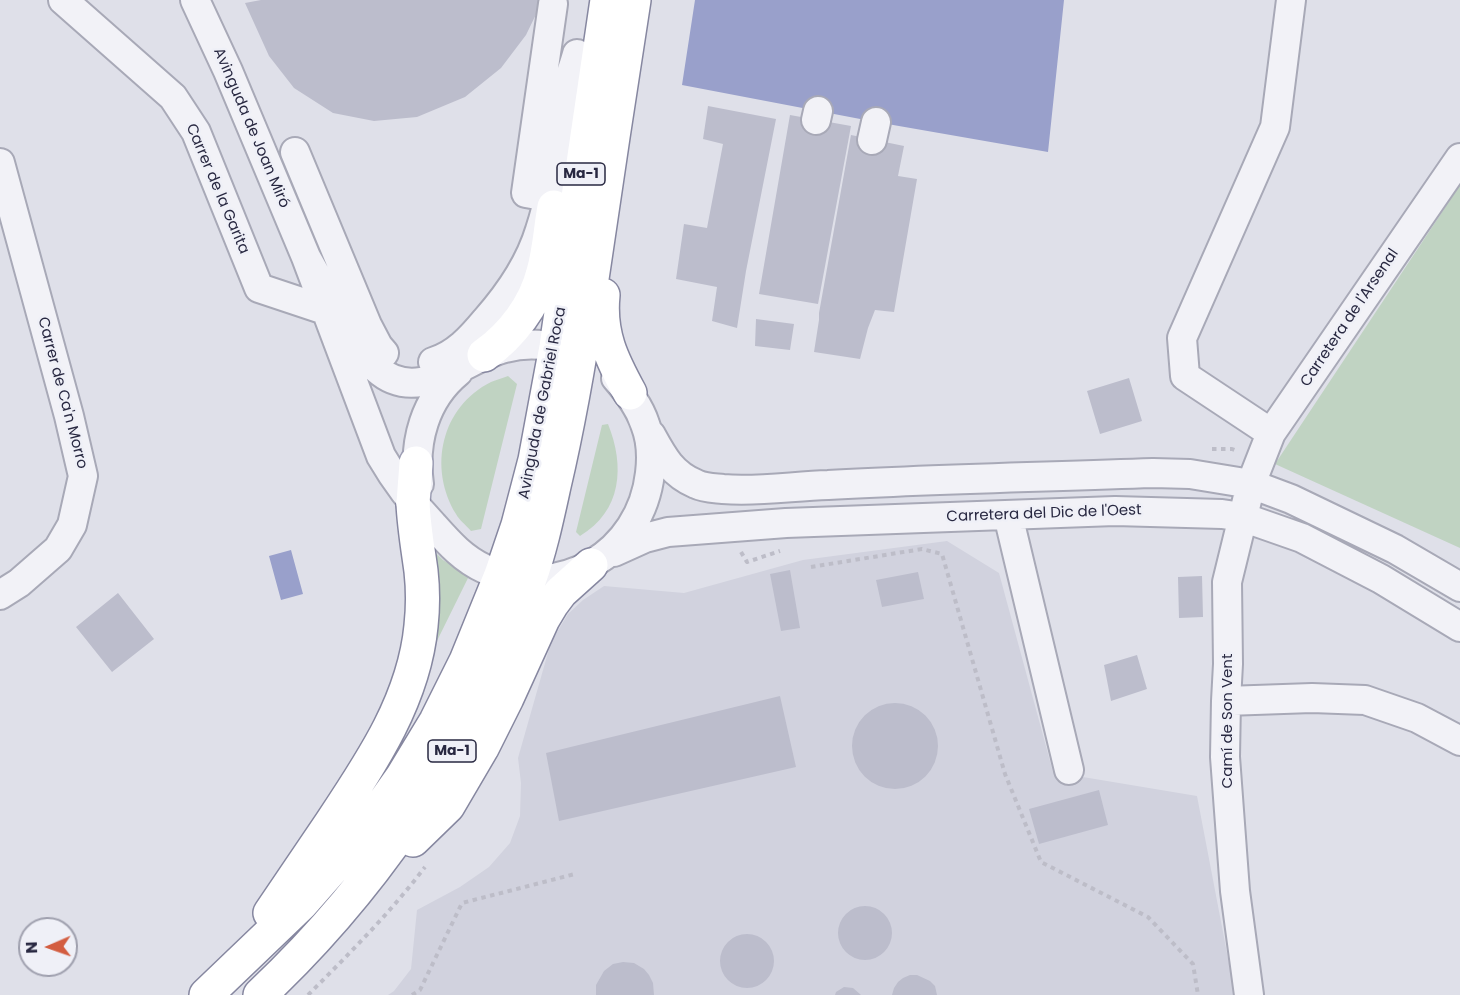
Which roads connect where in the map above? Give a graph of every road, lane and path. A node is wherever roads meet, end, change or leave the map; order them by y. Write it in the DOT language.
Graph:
graph roads {
  1 [pos="63,0"];
  2 [pos="195,0"];
  3 [pos="1292,0"];
  4 [pos="616,1"];
  5 [pos="553,4"];
  6 [pos="577,54"];
  7 [pos="295,152"];
  8 [pos="1460,158"];
  9 [pos="0,163"];
  10 [pos="543,196"];
  11 [pos="600,225"];
  12 [pos="306,257"];
  13 [pos="325,310"];
  14 [pos="378,346"];
  15 [pos="568,350"];
  16 [pos="476,360"];
  17 [pos="439,377"];
  18 [pos="630,393"];
  19 [pos="646,425"];
  20 [pos="1271,433"];
  21 [pos="416,463"];
  22 [pos="1251,484"];
  23 [pos="413,504"];
  24 [pos="1008,515"];
  25 [pos="1242,517"];
  26 [pos="440,533"];
  27 [pos="735,548"];
  28 [pos="780,551"];
  29 [pos="599,560"];
  30 [pos="811,567"];
  31 [pos="516,577"];
  32 [pos="1460,587"];
  33 [pos="0,595"];
  34 [pos="1460,627"];
  35 [pos="1226,701"];
  36 [pos="1460,741"];
  37 [pos="1069,770"];
  38 [pos="575,874"];
  39 [pos="345,906"];
  40 [pos="216,986"];
  41 [pos="260,995"];
  42 [pos="412,995"];
  43 [pos="1198,995"];
  44 [pos="1249,995"];
  1 -- 13 [label="street, Carrer de la Garita"];
  2 -- 12 [label="street, Avinguda de Joan Miró"];
  3 -- 20 [label="street"];
  4 -- 6 [label="main road"];
  4 -- 11 [label="main road, Avinguda de Gabriel Roca / Ma-1"];
  4 -- 15 [label="main road, Avinguda de Gabriel Roca / Ma-1"];
  5 -- 10 [label="street"];
  6 -- 14 [label="street"];
  6 -- 16 [label="main road"];
  7 -- 14 [label="street"];
  8 -- 20 [label="street, Carretera de l'Arsenal"];
  9 -- 33 [label="street, Carrer de Ca'n Morro"];
  11 -- 15 [label="main road, Avinguda de Gabriel Roca / Ma-1"];
  11 -- 18 [label="main road"];
  12 -- 13 [label="street"];
  12 -- 17 [label="street"];
  13 -- 23 [label="street"];
  14 -- 17 [label="street"];
  15 -- 16 [label="street"];
  15 -- 18 [label="street"];
  15 -- 31 [label="main road, Avinguda de Gabriel Roca / Ma-1"];
  16 -- 17 [label="street"];
  16 -- 21 [label="street"];
  18 -- 19 [label="street"];
  19 -- 22 [label="street"];
  19 -- 29 [label="street"];
  20 -- 22 [label="street, Carretera de l'Arsenal"];
  21 -- 23 [label="main road"];
  21 -- 26 [label="street"];
  22 -- 25 [label="street, Camí de Son Vent"];
  22 -- 32 [label="street"];
  23 -- 26 [label="street"];
  23 -- 40 [label="main road"];
  24 -- 25 [label="street, Carretera del Dic de l'Oest"];
  24 -- 29 [label="street, Carretera del Dic de l'Oest"];
  24 -- 37 [label="street"];
  25 -- 34 [label="street, Carretera del Dic de l'Oest"];
  25 -- 35 [label="street, Camí de Son Vent"];
  26 -- 31 [label="street"];
  27 -- 28 [label="path"];
  29 -- 31 [label="street, Carretera del Dic de l'Oest"];
  29 -- 39 [label="main road"];
  30 -- 43 [label="path"];
  31 -- 39 [label="main road, Avinguda de Gabriel Roca / Ma-1"];
  31 -- 40 [label="main road, Avinguda de Gabriel Roca / Ma-1"];
  35 -- 36 [label="street"];
  35 -- 44 [label="street, Camí de Son Vent"];
  38 -- 42 [label="path"];
  39 -- 41 [label="main road, Avinguda de Gabriel Roca / Ma-1"];
}
